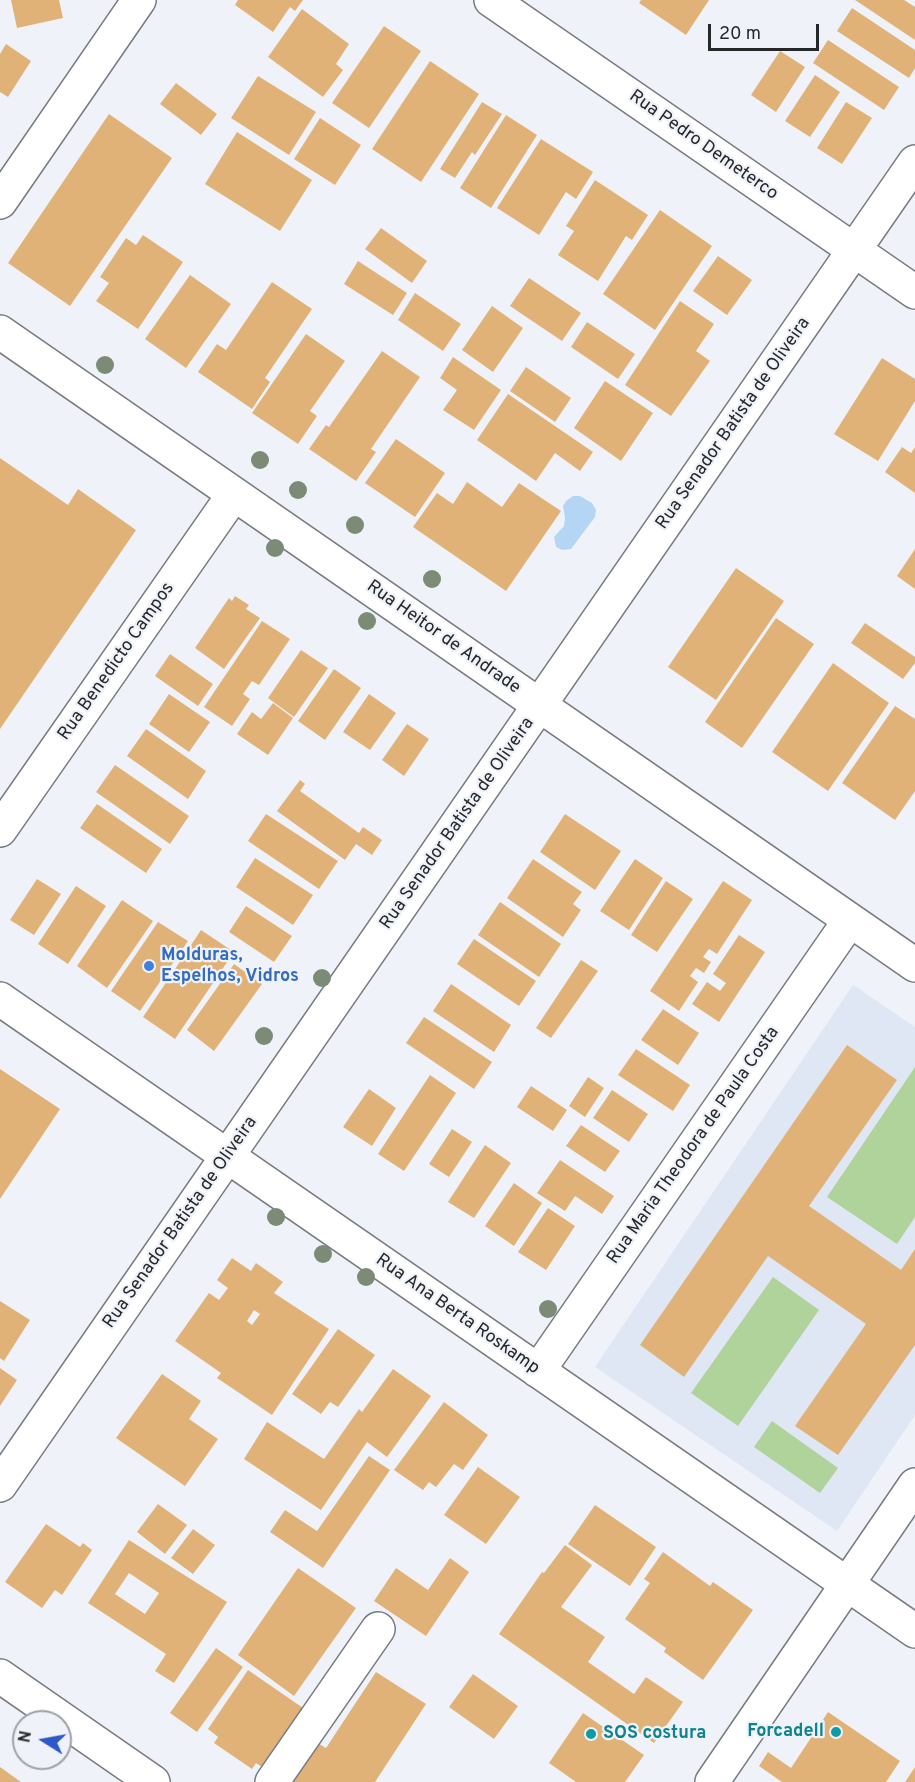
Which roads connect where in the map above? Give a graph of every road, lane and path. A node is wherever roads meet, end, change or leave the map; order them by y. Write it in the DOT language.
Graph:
graph roads {
  1 [pos="139,0"];
  2 [pos="491,0"];
  3 [pos="915,162"];
  4 [pos="0,202"];
  5 [pos="854,250"];
  6 [pos="915,292"];
  7 [pos="0,332"];
  8 [pos="234,494"];
  9 [pos="540,705"];
  10 [pos="0,830"];
  11 [pos="850,920"];
  12 [pos="915,965"];
  13 [pos="0,999"];
  14 [pos="228,1156"];
  15 [pos="538,1371"];
  16 [pos="0,1485"];
  17 [pos="915,1485"];
  18 [pos="847,1584"];
  19 [pos="378,1629"];
  20 [pos="915,1631"];
  21 [pos="0,1676"];
  22 [pos="153,1782"];
  23 [pos="272,1782"];
  24 [pos="712,1782"];
  1 -- 4 [label="street"];
  2 -- 5 [label="street, Rua Pedro Demeterco"];
  3 -- 5 [label="street, Rua Senador Batista de Oliveira"];
  5 -- 6 [label="street, Rua Pedro Demeterco"];
  5 -- 9 [label="street, Rua Senador Batista de Oliveira"];
  7 -- 8 [label="street, Rua Heitor de Andrade"];
  8 -- 9 [label="street, Rua Heitor de Andrade"];
  8 -- 10 [label="street, Rua Benedicto Campos"];
  9 -- 11 [label="street, Rua Heitor de Andrade"];
  9 -- 14 [label="street, Rua Senador Batista de Oliveira"];
  11 -- 12 [label="street, Rua Heitor de Andrade"];
  11 -- 15 [label="street, Rua Maria Theodora de Paula Costa"];
  13 -- 14 [label="street, Rua Ana Berta Roskamp"];
  14 -- 15 [label="street, Rua Ana Berta Roskamp"];
  14 -- 16 [label="street, Rua Senador Batista de Oliveira"];
  15 -- 18 [label="street, Rua Ana Berta Roskamp"];
  17 -- 18 [label="street"];
  18 -- 20 [label="street, Rua Ana Berta Roskamp"];
  18 -- 24 [label="street"];
  19 -- 23 [label="street"];
  21 -- 22 [label="street"];
}
